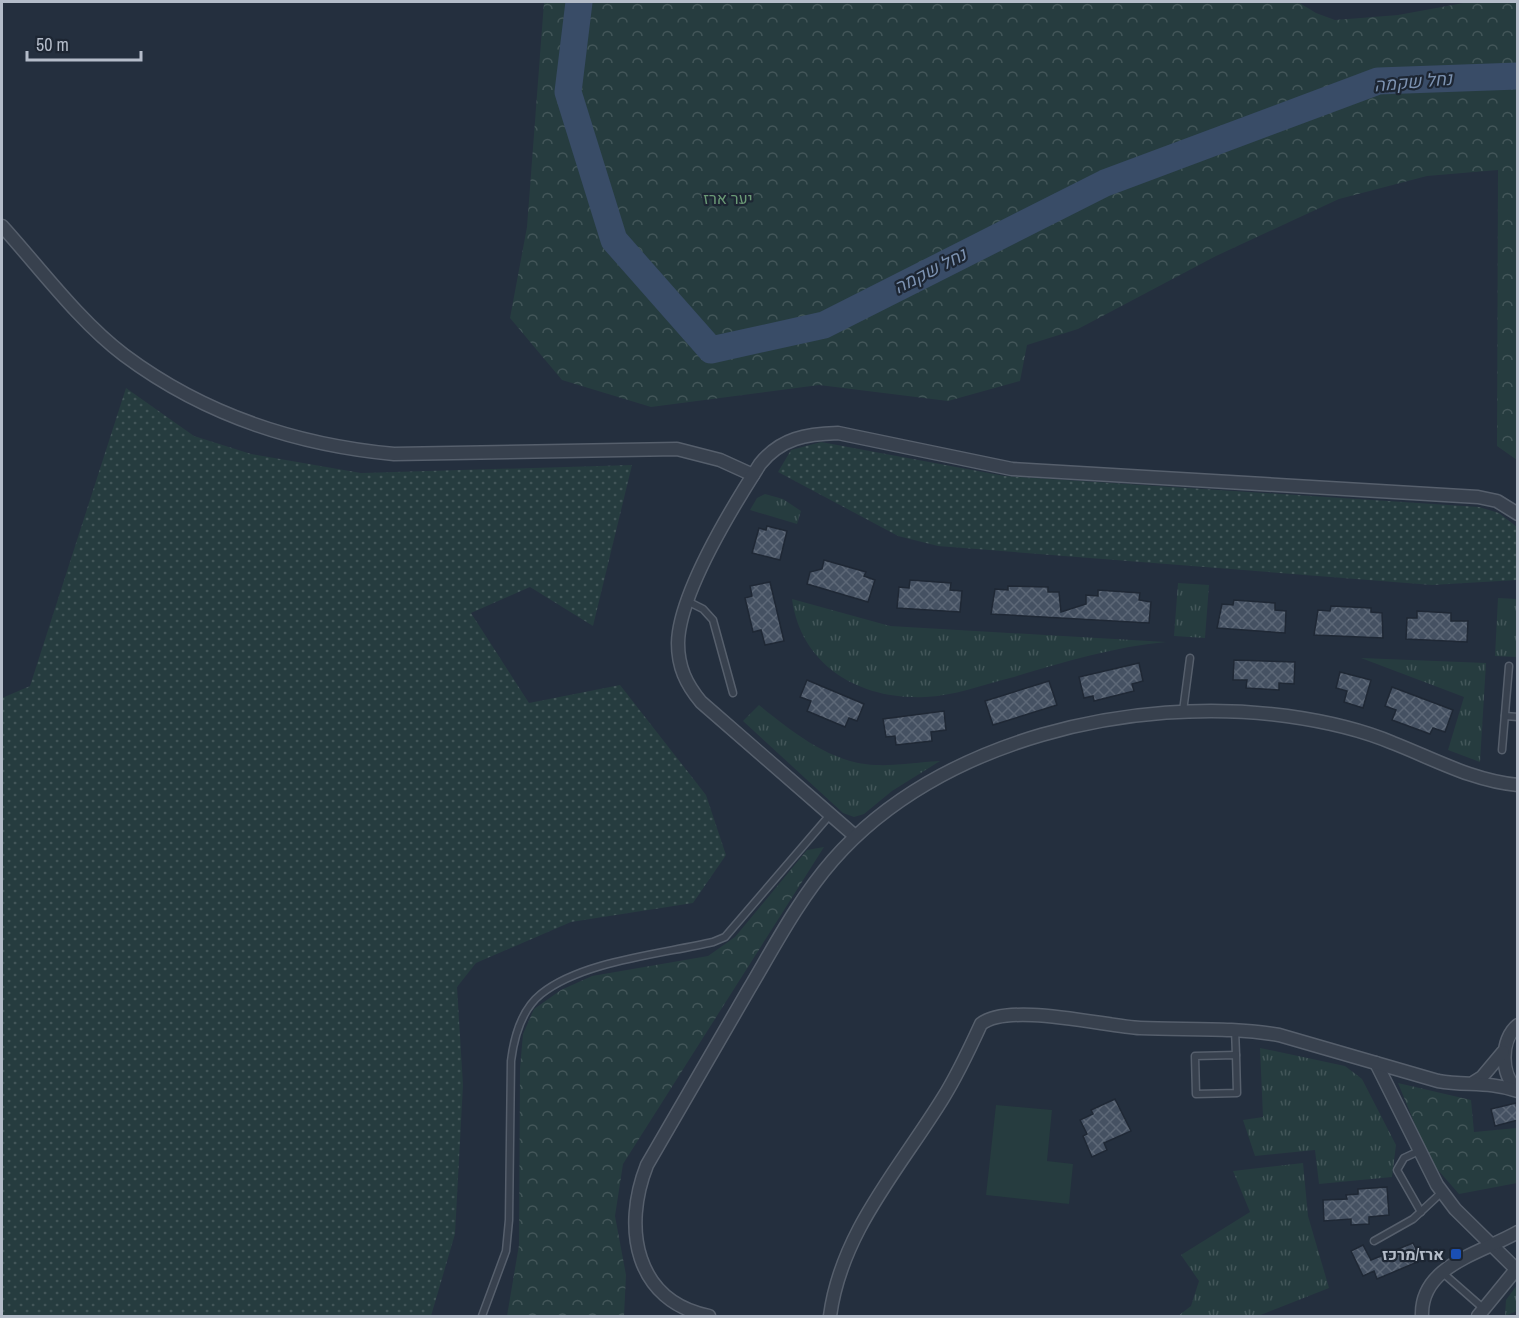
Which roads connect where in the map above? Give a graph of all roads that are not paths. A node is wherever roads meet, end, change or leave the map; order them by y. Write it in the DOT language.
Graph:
graph roads {
  1 [pos="2,226"];
  2 [pos="753,475"];
  3 [pos="1518,514"];
  4 [pos="688,602"];
  5 [pos="1190,658"];
  6 [pos="1509,666"];
  7 [pos="733,693"];
  8 [pos="1183,711"];
  9 [pos="1505,716"];
  10 [pos="1518,717"];
  11 [pos="1502,750"];
  12 [pos="1518,785"];
  13 [pos="830,816"];
  14 [pos="855,836"];
  15 [pos="1518,1025"];
  16 [pos="1235,1029"];
  17 [pos="1503,1052"];
  18 [pos="1236,1055"];
  19 [pos="1376,1063"];
  20 [pos="1473,1083"];
  21 [pos="1518,1090"];
  22 [pos="1419,1151"];
  23 [pos="1442,1192"];
  24 [pos="1421,1212"];
  25 [pos="1518,1232"];
  26 [pos="1374,1241"];
  27 [pos="1491,1245"];
  28 [pos="1517,1268"];
  29 [pos="1443,1273"];
  30 [pos="1481,1313"];
  31 [pos="482,1317"];
  32 [pos="709,1317"];
  33 [pos="830,1317"];
  34 [pos="1422,1317"];
  1 -- 2 [label="street"];
  2 -- 3 [label="street"];
  2 -- 4 [label="street"];
  4 -- 7 [label="lane"];
  4 -- 13 [label="street"];
  5 -- 8 [label="lane"];
  6 -- 9 [label="lane"];
  8 -- 12 [label="street"];
  8 -- 14 [label="street"];
  9 -- 10 [label="lane"];
  9 -- 11 [label="lane"];
  13 -- 14 [label="street"];
  13 -- 31 [label="lane"];
  14 -- 32 [label="street"];
  15 -- 17 [label="street"];
  16 -- 18 [label="lane"];
  16 -- 19 [label="street"];
  16 -- 33 [label="street"];
  17 -- 20 [label="street"];
  17 -- 21 [label="street"];
  18 -- 18 [label="lane"];
  19 -- 20 [label="street"];
  19 -- 22 [label="street"];
  20 -- 21 [label="street"];
  22 -- 23 [label="street"];
  22 -- 24 [label="lane"];
  23 -- 24 [label="lane"];
  23 -- 27 [label="street"];
  24 -- 26 [label="lane"];
  25 -- 27 [label="street"];
  27 -- 28 [label="street"];
  27 -- 29 [label="street"];
  28 -- 30 [label="street"];
  29 -- 30 [label="lane"];
  29 -- 34 [label="street"];
}
